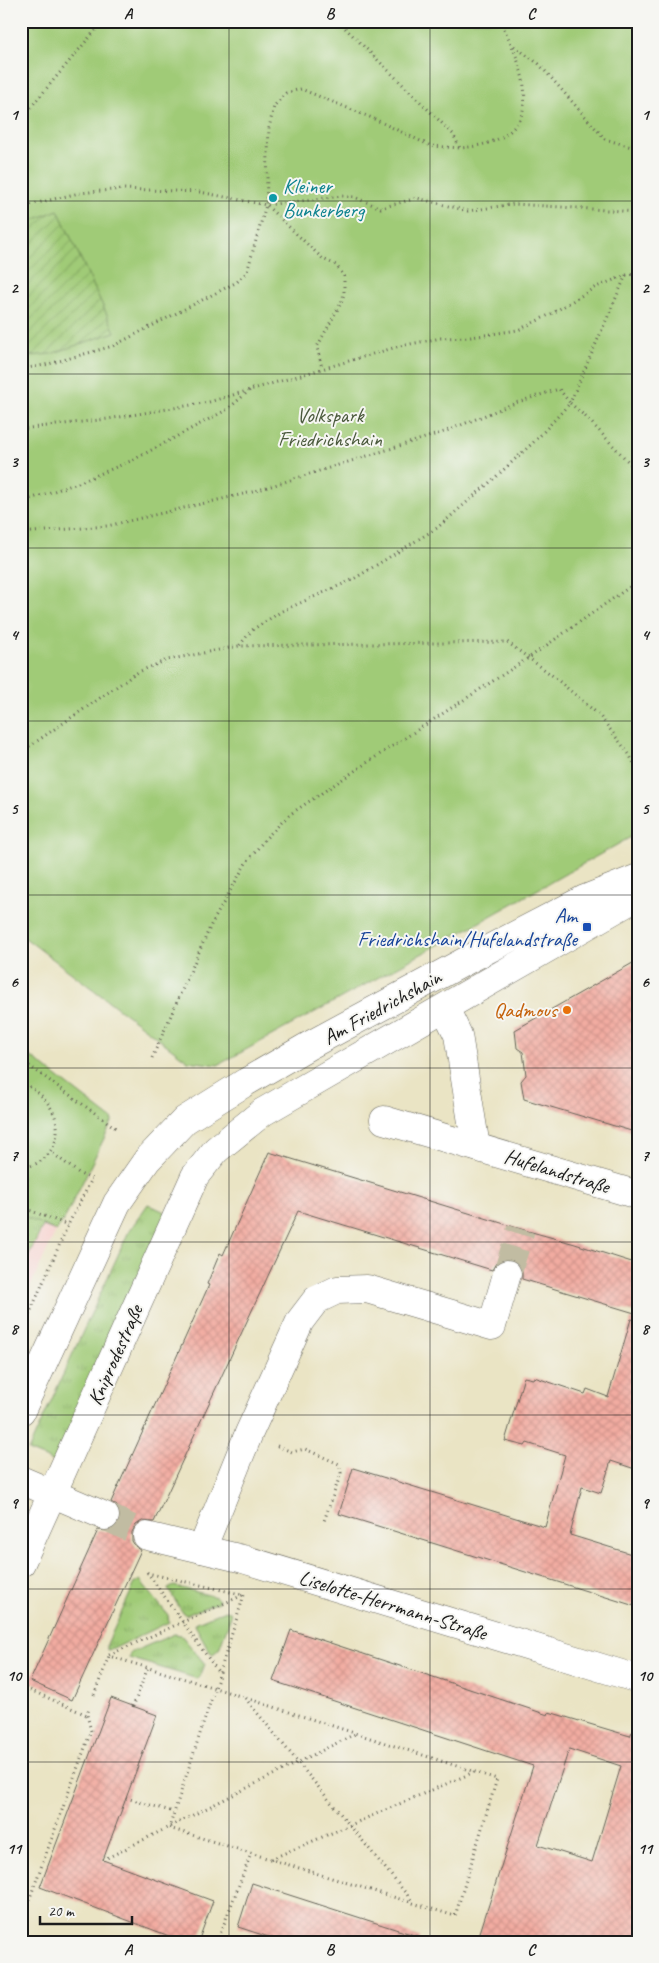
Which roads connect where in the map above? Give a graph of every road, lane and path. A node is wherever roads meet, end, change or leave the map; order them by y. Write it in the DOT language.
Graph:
graph roads {
  1 [pos="103,21"];
  2 [pos="338,21"];
  3 [pos="500,21"];
  4 [pos="513,46"];
  5 [pos="21,119"];
  6 [pos="460,148"];
  7 [pos="638,149"];
  8 [pos="21,198"];
  9 [pos="266,205"];
  10 [pos="23,206"];
  11 [pos="638,212"];
  12 [pos="638,274"];
  13 [pos="626,275"];
  14 [pos="322,368"];
  15 [pos="21,369"];
  16 [pos="252,388"];
  17 [pos="570,403"];
  18 [pos="21,429"];
  19 [pos="638,472"];
  20 [pos="21,502"];
  21 [pos="21,533"];
  22 [pos="638,580"];
  23 [pos="638,627"];
  24 [pos="239,646"];
  25 [pos="638,655"];
  26 [pos="530,657"];
  27 [pos="21,752"];
  28 [pos="638,771"];
  29 [pos="638,878"];
  30 [pos="638,896"];
  31 [pos="444,1008"];
  32 [pos="152,1058"];
  33 [pos="21,1060"];
  34 [pos="21,1081"];
  35 [pos="185,1120"];
  36 [pos="384,1120"];
  37 [pos="117,1129"];
  38 [pos="476,1147"];
  39 [pos="216,1150"];
  40 [pos="51,1152"];
  41 [pos="21,1167"];
  42 [pos="638,1195"];
  43 [pos="21,1207"];
  44 [pos="68,1225"];
  45 [pos="507,1274"];
  46 [pos="21,1333"];
  47 [pos="21,1411"];
  48 [pos="249,1433"];
  49 [pos="21,1480"];
  50 [pos="53,1493"];
  51 [pos="105,1516"];
  52 [pos="324,1521"];
  53 [pos="154,1538"];
  54 [pos="202,1549"];
  55 [pos="21,1563"];
  56 [pos="147,1572"];
  57 [pos="244,1595"];
  58 [pos="182,1623"];
  59 [pos="109,1656"];
  60 [pos="148,1668"];
  61 [pos="219,1673"];
  62 [pos="638,1679"];
  63 [pos="21,1686"];
  64 [pos="215,1688"];
  65 [pos="94,1695"];
  66 [pos="245,1698"];
  67 [pos="133,1707"];
  68 [pos="89,1708"];
  69 [pos="87,1715"];
  70 [pos="356,1734"];
  71 [pos="298,1763"];
  72 [pos="475,1772"];
  73 [pos="126,1798"];
  74 [pos="174,1812"];
  75 [pos="350,1826"];
  76 [pos="169,1828"];
  77 [pos="251,1854"];
  78 [pos="102,1860"];
  79 [pos="270,1860"];
  80 [pos="414,1904"];
  81 [pos="24,1914"];
  82 [pos="218,1942"];
  1 -- 5 [label="path"];
  2 -- 6 [label="path"];
  3 -- 4 [label="path"];
  4 -- 6 [label="path"];
  4 -- 7 [label="path"];
  6 -- 9 [label="path"];
  8 -- 10 [label="path"];
  9 -- 10 [label="path"];
  9 -- 11 [label="path"];
  9 -- 14 [label="path"];
  9 -- 15 [label="path"];
  12 -- 13 [label="path"];
  13 -- 14 [label="path"];
  13 -- 17 [label="path"];
  14 -- 16 [label="path"];
  16 -- 18 [label="path"];
  16 -- 20 [label="path"];
  17 -- 19 [label="path"];
  17 -- 21 [label="path"];
  17 -- 24 [label="path"];
  22 -- 26 [label="path"];
  23 -- 25 [label="path"];
  24 -- 26 [label="path"];
  24 -- 27 [label="path"];
  26 -- 28 [label="path"];
  26 -- 32 [label="path"];
  29 -- 35 [label="street, Am Friedrichshain"];
  30 -- 31 [label="street, Am Friedrichshain"];
  31 -- 38 [label="street, Hufelandstraße"];
  31 -- 39 [label="street, Am Friedrichshain"];
  33 -- 37 [label="path"];
  34 -- 40 [label="path"];
  35 -- 39 [label="street"];
  35 -- 47 [label="street"];
  36 -- 38 [label="street, Hufelandstraße"];
  38 -- 42 [label="street, Hufelandstraße"];
  39 -- 50 [label="street, Kniprodestraße"];
  40 -- 41 [label="path"];
  40 -- 44 [label="path"];
  43 -- 44 [label="path"];
  44 -- 46 [label="path"];
  45 -- 48 [label="street"];
  48 -- 52 [label="path"];
  48 -- 54 [label="street"];
  49 -- 50 [label="street"];
  50 -- 51 [label="street"];
  50 -- 55 [label="street, Kniprodestraße"];
  53 -- 54 [label="street, Liselotte-Herrmann-Straße"];
  53 -- 56 [label="path"];
  54 -- 62 [label="street, Liselotte-Herrmann-Straße"];
  56 -- 57 [label="path"];
  56 -- 58 [label="path"];
  57 -- 58 [label="path"];
  57 -- 61 [label="path"];
  58 -- 59 [label="path"];
  58 -- 61 [label="path"];
  59 -- 60 [label="path"];
  59 -- 65 [label="path"];
  60 -- 64 [label="path"];
  60 -- 67 [label="path"];
  61 -- 64 [label="path"];
  63 -- 69 [label="path"];
  64 -- 66 [label="path"];
  64 -- 74 [label="path"];
  66 -- 70 [label="path"];
  66 -- 71 [label="path"];
  68 -- 69 [label="path"];
  69 -- 81 [label="path"];
  70 -- 71 [label="path"];
  70 -- 72 [label="path"];
  71 -- 75 [label="path"];
  71 -- 76 [label="path"];
  72 -- 75 [label="path"];
  72 -- 80 [label="path"];
  73 -- 74 [label="path"];
  74 -- 76 [label="path"];
  75 -- 79 [label="path"];
  75 -- 80 [label="path"];
  76 -- 77 [label="path"];
  76 -- 78 [label="path"];
  77 -- 79 [label="path"];
  77 -- 82 [label="path"];
  79 -- 80 [label="path"];
}
